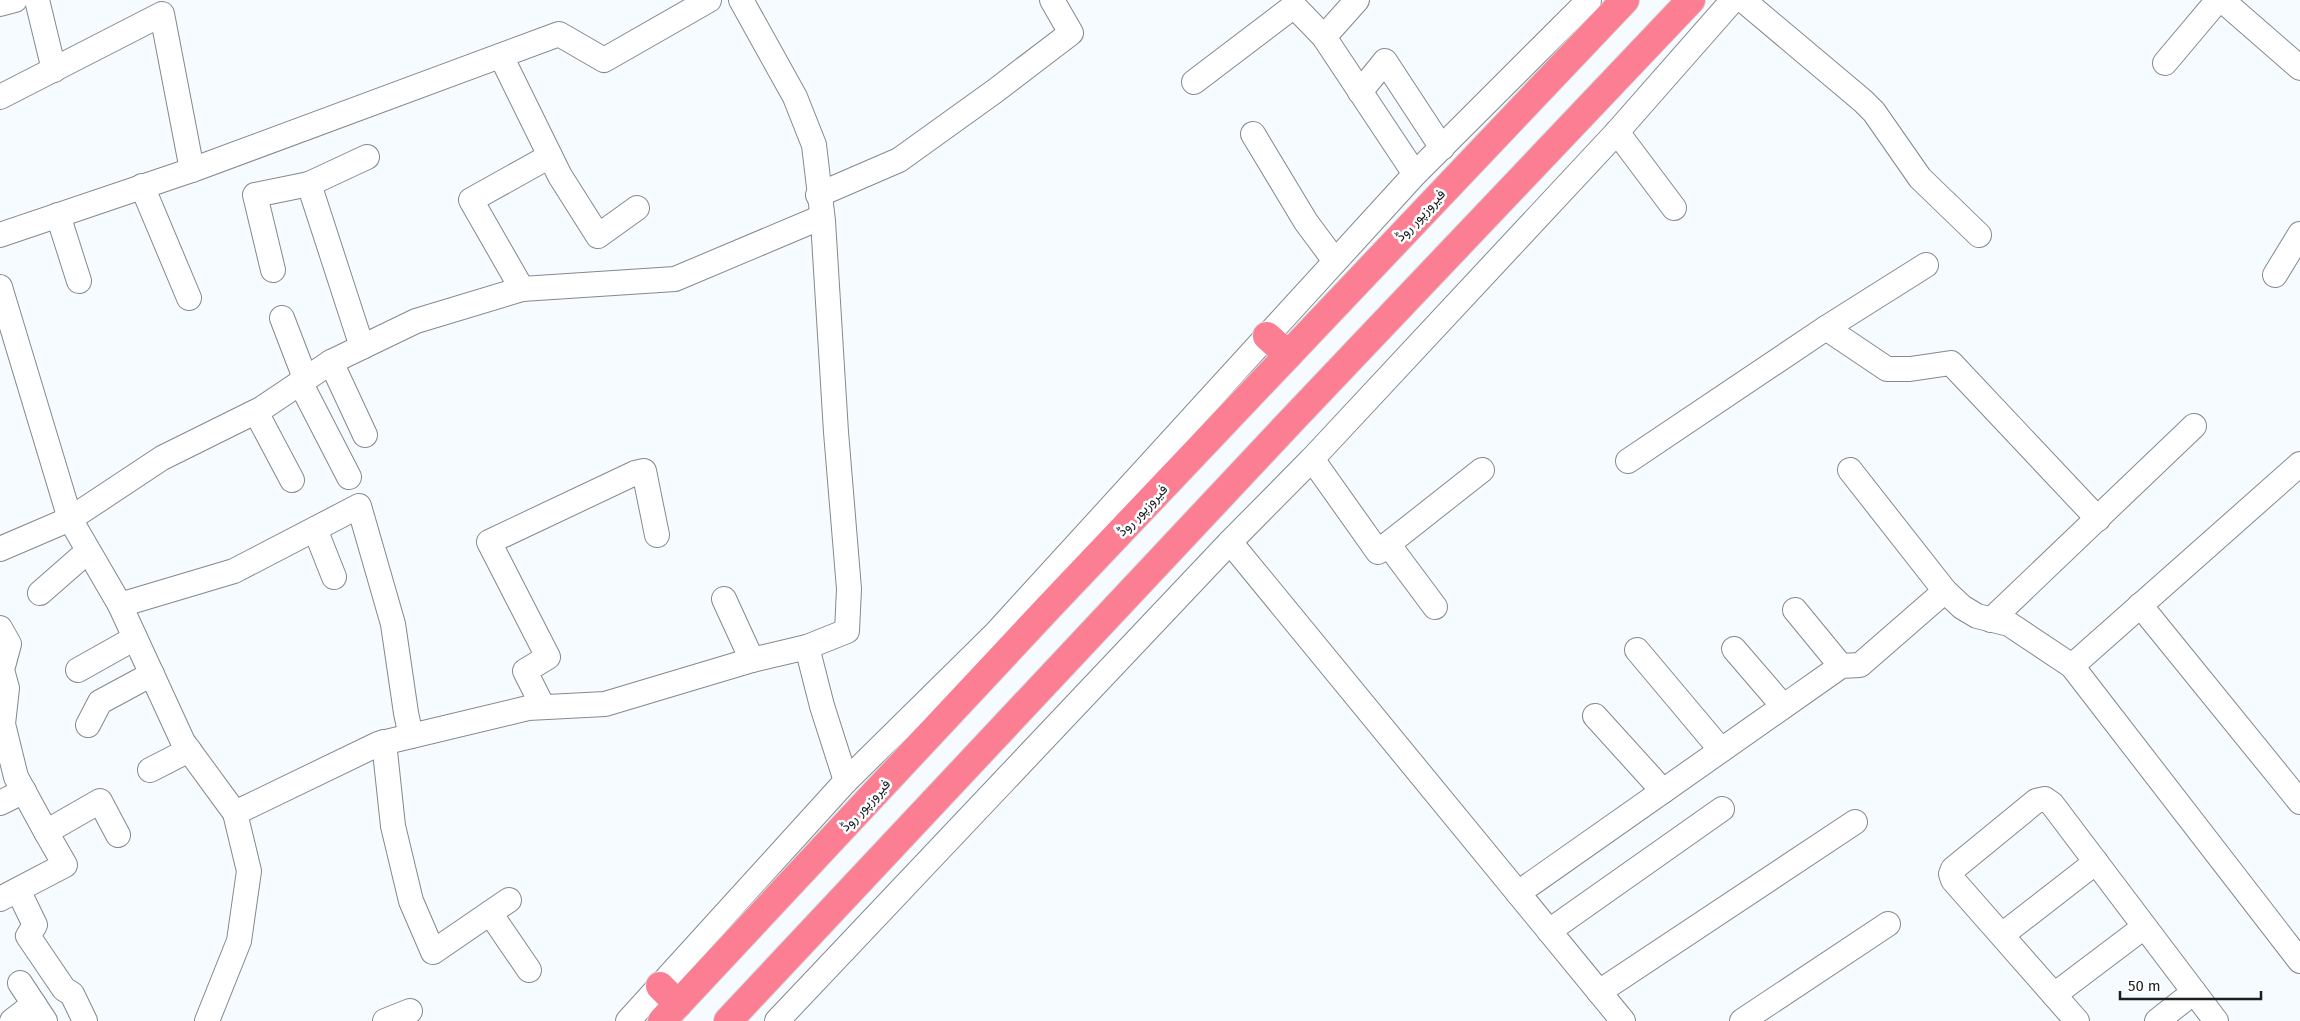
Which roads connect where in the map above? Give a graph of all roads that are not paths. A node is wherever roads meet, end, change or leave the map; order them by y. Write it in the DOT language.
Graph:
graph roads {
  1 [pos="15,0"];
  2 [pos="37,0"];
  3 [pos="708,0"];
  4 [pos="741,0"];
  5 [pos="1052,0"];
  6 [pos="1357,0"];
  7 [pos="1625,0"];
  8 [pos="1691,0"];
  9 [pos="1733,0"];
  10 [pos="1743,0"];
  11 [pos="2218,0"];
  12 [pos="2222,0"];
  13 [pos="1583,2"];
  14 [pos="0,4"];
  15 [pos="161,7"];
  16 [pos="1324,38"];
  17 [pos="500,56"];
  18 [pos="2165,63"];
  19 [pos="2300,68"];
  20 [pos="54,70"];
  21 [pos="1194,82"];
  22 [pos="1360,92"];
  23 [pos="0,97"];
  24 [pos="1617,132"];
  25 [pos="1253,134"];
  26 [pos="1442,148"];
  27 [pos="550,156"];
  28 [pos="366,157"];
  29 [pos="192,170"];
  30 [pos="1415,174"];
  31 [pos="309,184"];
  32 [pos="142,186"];
  33 [pos="820,206"];
  34 [pos="638,208"];
  35 [pos="1674,208"];
  36 [pos="58,215"];
  37 [pos="2300,234"];
  38 [pos="0,235"];
  39 [pos="1979,235"];
  40 [pos="1335,262"];
  41 [pos="1926,265"];
  42 [pos="273,270"];
  43 [pos="2276,275"];
  44 [pos="79,281"];
  45 [pos="0,287"];
  46 [pos="522,289"];
  47 [pos="189,298"];
  48 [pos="282,318"];
  49 [pos="1826,328"];
  50 [pos="1267,336"];
  51 [pos="362,347"];
  52 [pos="1288,355"];
  53 [pos="331,362"];
  54 [pos="302,380"];
  55 [pos="256,412"];
  56 [pos="2194,426"];
  57 [pos="365,435"];
  58 [pos="1312,459"];
  59 [pos="1628,461"];
  60 [pos="2300,464"];
  61 [pos="1482,470"];
  62 [pos="1850,470"];
  63 [pos="349,478"];
  64 [pos="292,480"];
  65 [pos="70,519"];
  66 [pos="2098,519"];
  67 [pos="315,529"];
  68 [pos="657,535"];
  69 [pos="1230,542"];
  70 [pos="1388,544"];
  71 [pos="0,549"];
  72 [pos="88,551"];
  73 [pos="334,577"];
  74 [pos="1946,592"];
  75 [pos="40,593"];
  76 [pos="724,599"];
  77 [pos="120,605"];
  78 [pos="2140,605"];
  79 [pos="1435,607"];
  80 [pos="1796,610"];
  81 [pos="1991,620"];
  82 [pos="0,628"];
  83 [pos="135,638"];
  84 [pos="808,646"];
  85 [pos="1734,649"];
  86 [pos="1637,650"];
  87 [pos="752,660"];
  88 [pos="1841,666"];
  89 [pos="2072,666"];
  90 [pos="78,670"];
  91 [pos="152,674"];
  92 [pos="1783,706"];
  93 [pos="543,707"];
  94 [pos="1595,716"];
  95 [pos="88,725"];
  96 [pos="411,736"];
  97 [pos="384,742"];
  98 [pos="189,750"];
  99 [pos="1721,750"];
  100 [pos="150,770"];
  101 [pos="846,781"];
  102 [pos="24,791"];
  103 [pos="1663,791"];
  104 [pos="2300,802"];
  105 [pos="0,803"];
  106 [pos="1722,809"];
  107 [pos="235,814"];
  108 [pos="1855,822"];
  109 [pos="46,832"];
  110 [pos="118,836"];
  111 [pos="2096,862"];
  112 [pos="1518,893"];
  113 [pos="9,895"];
  114 [pos="1888,924"];
  115 [pos="2144,927"];
  116 [pos="1549,931"];
  117 [pos="2002,935"];
  118 [pos="2300,961"];
  119 [pos="529,970"];
  120 [pos="20,983"];
  121 [pos="1599,992"];
  122 [pos="2194,992"];
  123 [pos="2054,995"];
  124 [pos="667,1003"];
  125 [pos="410,1011"];
  126 [pos="39,1012"];
  127 [pos="12,1021"];
  128 [pos="85,1021"];
  129 [pos="207,1021"];
  130 [pos="385,1021"];
  131 [pos="628,1021"];
  132 [pos="728,1021"];
  133 [pos="777,1021"];
  134 [pos="1623,1021"];
  135 [pos="1742,1021"];
  136 [pos="2077,1021"];
  137 [pos="2157,1021"];
  138 [pos="2216,1021"];
  1 -- 14 [label="street"];
  2 -- 20 [label="street"];
  3 -- 17 [label="street"];
  4 -- 33 [label="street"];
  5 -- 33 [label="street"];
  6 -- 16 [label="street"];
  7 -- 52 [label="highway, فیروزپور روڈ"];
  8 -- 132 [label="highway"];
  9 -- 24 [label="street"];
  10 -- 39 [label="street"];
  11 -- 18 [label="street"];
  12 -- 19 [label="street"];
  13 -- 26 [label="street"];
  15 -- 20 [label="street"];
  15 -- 29 [label="street"];
  16 -- 21 [label="street"];
  16 -- 22 [label="street"];
  17 -- 27 [label="street"];
  17 -- 29 [label="street"];
  20 -- 23 [label="street"];
  22 -- 26 [label="street"];
  22 -- 30 [label="street"];
  24 -- 35 [label="street"];
  24 -- 58 [label="street"];
  25 -- 40 [label="street"];
  26 -- 30 [label="street"];
  27 -- 34 [label="street"];
  27 -- 46 [label="street"];
  28 -- 31 [label="street"];
  29 -- 32 [label="street"];
  30 -- 40 [label="street"];
  31 -- 42 [label="street"];
  31 -- 51 [label="street"];
  32 -- 36 [label="street"];
  32 -- 47 [label="street"];
  33 -- 46 [label="street"];
  33 -- 84 [label="street"];
  36 -- 38 [label="street"];
  36 -- 44 [label="street"];
  37 -- 43 [label="street"];
  40 -- 50 [label="street"];
  41 -- 49 [label="street"];
  45 -- 65 [label="street"];
  46 -- 51 [label="street"];
  48 -- 54 [label="street"];
  49 -- 59 [label="street"];
  49 -- 66 [label="street"];
  50 -- 52 [label="highway"];
  50 -- 101 [label="street"];
  51 -- 53 [label="street"];
  52 -- 124 [label="highway, فیروزپور روڈ"];
  53 -- 54 [label="street"];
  53 -- 57 [label="street"];
  54 -- 55 [label="street"];
  54 -- 63 [label="street"];
  55 -- 64 [label="street"];
  55 -- 65 [label="street"];
  56 -- 66 [label="street"];
  58 -- 69 [label="street"];
  58 -- 70 [label="street"];
  60 -- 78 [label="street"];
  61 -- 70 [label="street"];
  62 -- 74 [label="street"];
  65 -- 71 [label="street"];
  65 -- 72 [label="street"];
  66 -- 81 [label="street"];
  67 -- 73 [label="street"];
  67 -- 77 [label="street"];
  67 -- 96 [label="street"];
  68 -- 93 [label="street"];
  69 -- 112 [label="street"];
  69 -- 133 [label="street"];
  70 -- 79 [label="street"];
  72 -- 75 [label="street"];
  72 -- 77 [label="street"];
  74 -- 81 [label="street"];
  74 -- 88 [label="street"];
  76 -- 87 [label="street"];
  77 -- 83 [label="street"];
  78 -- 89 [label="street"];
  78 -- 104 [label="street"];
  80 -- 88 [label="street"];
  81 -- 89 [label="street"];
  82 -- 102 [label="street"];
  83 -- 90 [label="street"];
  83 -- 91 [label="street"];
  84 -- 87 [label="street"];
  84 -- 101 [label="street"];
  85 -- 92 [label="street"];
  86 -- 99 [label="street"];
  87 -- 93 [label="street"];
  88 -- 92 [label="street"];
  89 -- 118 [label="street"];
  91 -- 95 [label="street"];
  91 -- 98 [label="street"];
  92 -- 99 [label="street"];
  93 -- 96 [label="street"];
  94 -- 103 [label="street"];
  96 -- 97 [label="street"];
  97 -- 107 [label="street"];
  97 -- 119 [label="street"];
  98 -- 100 [label="street"];
  98 -- 107 [label="street"];
  99 -- 103 [label="street"];
  101 -- 124 [label="street"];
  102 -- 105 [label="street"];
  102 -- 109 [label="street"];
  103 -- 112 [label="street"];
  106 -- 116 [label="street"];
  107 -- 129 [label="street"];
  108 -- 121 [label="street"];
  109 -- 110 [label="street"];
  109 -- 113 [label="street"];
  111 -- 115 [label="street"];
  111 -- 117 [label="street"];
  111 -- 117 [label="street"];
  112 -- 116 [label="street"];
  113 -- 128 [label="street"];
  114 -- 135 [label="street"];
  115 -- 122 [label="street"];
  115 -- 123 [label="street"];
  116 -- 121 [label="street"];
  117 -- 123 [label="street"];
  120 -- 126 [label="street"];
  121 -- 134 [label="street"];
  122 -- 137 [label="street"];
  122 -- 138 [label="street"];
  123 -- 136 [label="street"];
  124 -- 131 [label="street"];
  125 -- 130 [label="street"];
  126 -- 127 [label="street"];
}
